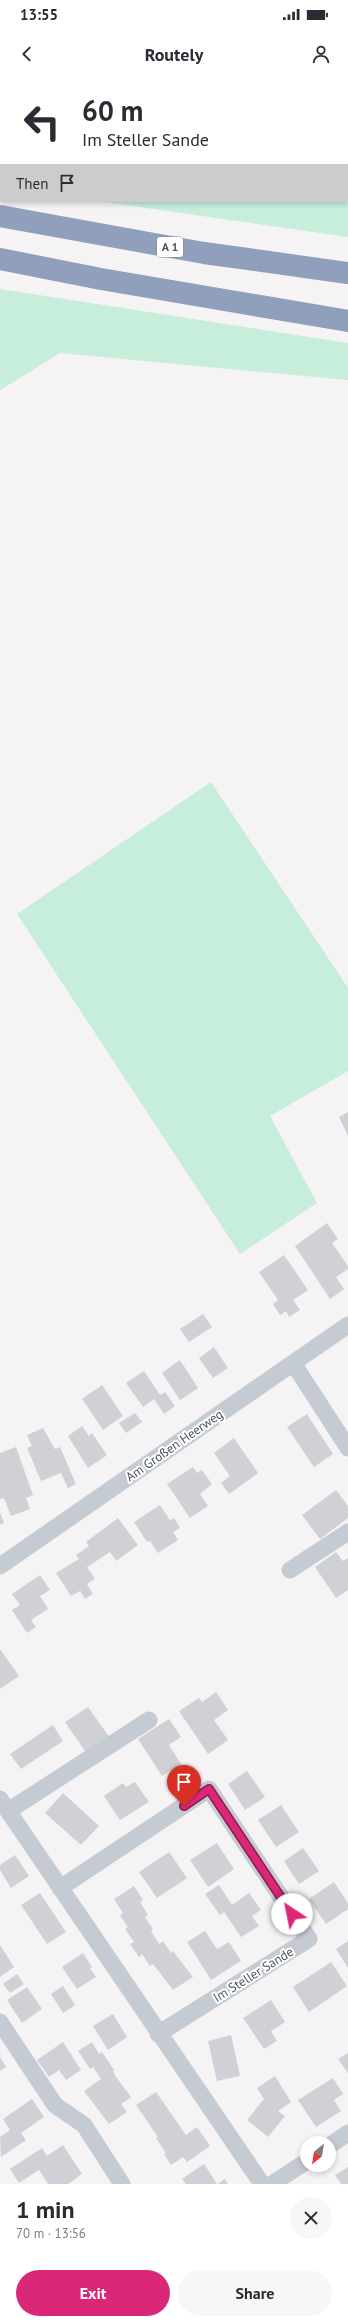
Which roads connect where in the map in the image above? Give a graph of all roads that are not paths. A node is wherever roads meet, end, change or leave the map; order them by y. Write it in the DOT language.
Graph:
graph roads {
  1 [pos="0,216"];
  2 [pos="0,259"];
  3 [pos="348,273"];
  4 [pos="348,321"];
  5 [pos="348,1325"];
  6 [pos="292,1363"];
  7 [pos="348,1448"];
  8 [pos="348,1532"];
  9 [pos="0,1566"];
  10 [pos="290,1570"];
  11 [pos="149,1720"];
  12 [pos="4,1806"];
  13 [pos="60,1888"];
  14 [pos="0,2022"];
  15 [pos="158,2034"];
  16 [pos="348,2133"];
  17 [pos="336,2141"];
  18 [pos="300,2166"];
  19 [pos="122,2184"];
  20 [pos="262,2184"];
  21 [pos="272,2184"];
  1 -- 3 [label="highway, A 1"];
  2 -- 4 [label="highway"];
  5 -- 6 [label="street, Am Großen Heerweg"];
  6 -- 7 [label="street"];
  6 -- 9 [label="street, Am Großen Heerweg"];
  8 -- 10 [label="street"];
  11 -- 12 [label="street"];
  12 -- 13 [label="street"];
  13 -- 15 [label="street"];
  13 -- 15 [label="street, Im Steller Sande"];
  14 -- 19 [label="street"];
  15 -- 20 [label="street"];
  16 -- 17 [label="street"];
  18 -- 21 [label="street"];
}
